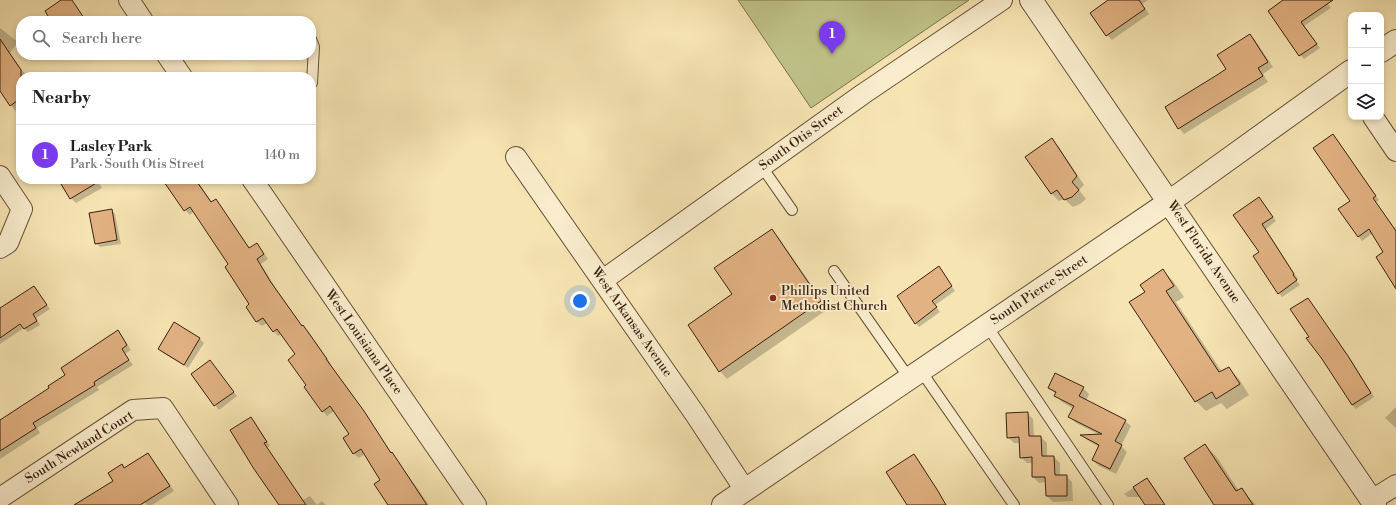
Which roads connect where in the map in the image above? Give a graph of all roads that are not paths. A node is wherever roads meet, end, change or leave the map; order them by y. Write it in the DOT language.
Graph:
graph roads {
  1 [pos="129,0"];
  2 [pos="1002,0"];
  3 [pos="1031,0"];
  4 [pos="140,16"];
  5 [pos="1396,41"];
  6 [pos="1384,49"];
  7 [pos="170,60"];
  8 [pos="313,60"];
  9 [pos="179,72"];
  10 [pos="313,72"];
  11 [pos="1348,78"];
  12 [pos="1375,120"];
  13 [pos="1396,152"];
  14 [pos="516,157"];
  15 [pos="762,166"];
  16 [pos="0,176"];
  17 [pos="255,184"];
  18 [pos="1169,202"];
  19 [pos="792,210"];
  20 [pos="0,248"];
  21 [pos="834,271"];
  22 [pos="603,280"];
  23 [pos="987,326"];
  24 [pos="915,375"];
  25 [pos="1396,485"];
  26 [pos="745,490"];
  27 [pos="0,498"];
  28 [pos="1374,503"];
  29 [pos="228,505"];
  30 [pos="476,505"];
  31 [pos="723,505"];
  32 [pos="1014,505"];
  33 [pos="1108,505"];
  1 -- 4 [label="street"];
  2 -- 15 [label="street, South Otis Street"];
  3 -- 18 [label="street, West Florida Avenue"];
  5 -- 6 [label="street"];
  7 -- 9 [label="street"];
  8 -- 10 [label="lane"];
  11 -- 18 [label="street, South Pierce Street"];
  12 -- 13 [label="street"];
  14 -- 22 [label="street, West Arkansas Avenue"];
  15 -- 19 [label="lane"];
  15 -- 22 [label="street, South Otis Street"];
  16 -- 20 [label="street"];
  17 -- 30 [label="street, West Louisiana Place"];
  18 -- 23 [label="street, South Pierce Street"];
  18 -- 28 [label="street, West Florida Avenue"];
  21 -- 24 [label="lane"];
  22 -- 26 [label="street, West Arkansas Avenue"];
  23 -- 24 [label="street, South Pierce Street"];
  23 -- 33 [label="lane"];
  24 -- 26 [label="street, South Pierce Street"];
  24 -- 32 [label="lane"];
  25 -- 28 [label="street"];
  26 -- 31 [label="street, South Pierce Street"];
  27 -- 29 [label="street, South Newland Court"];
}
